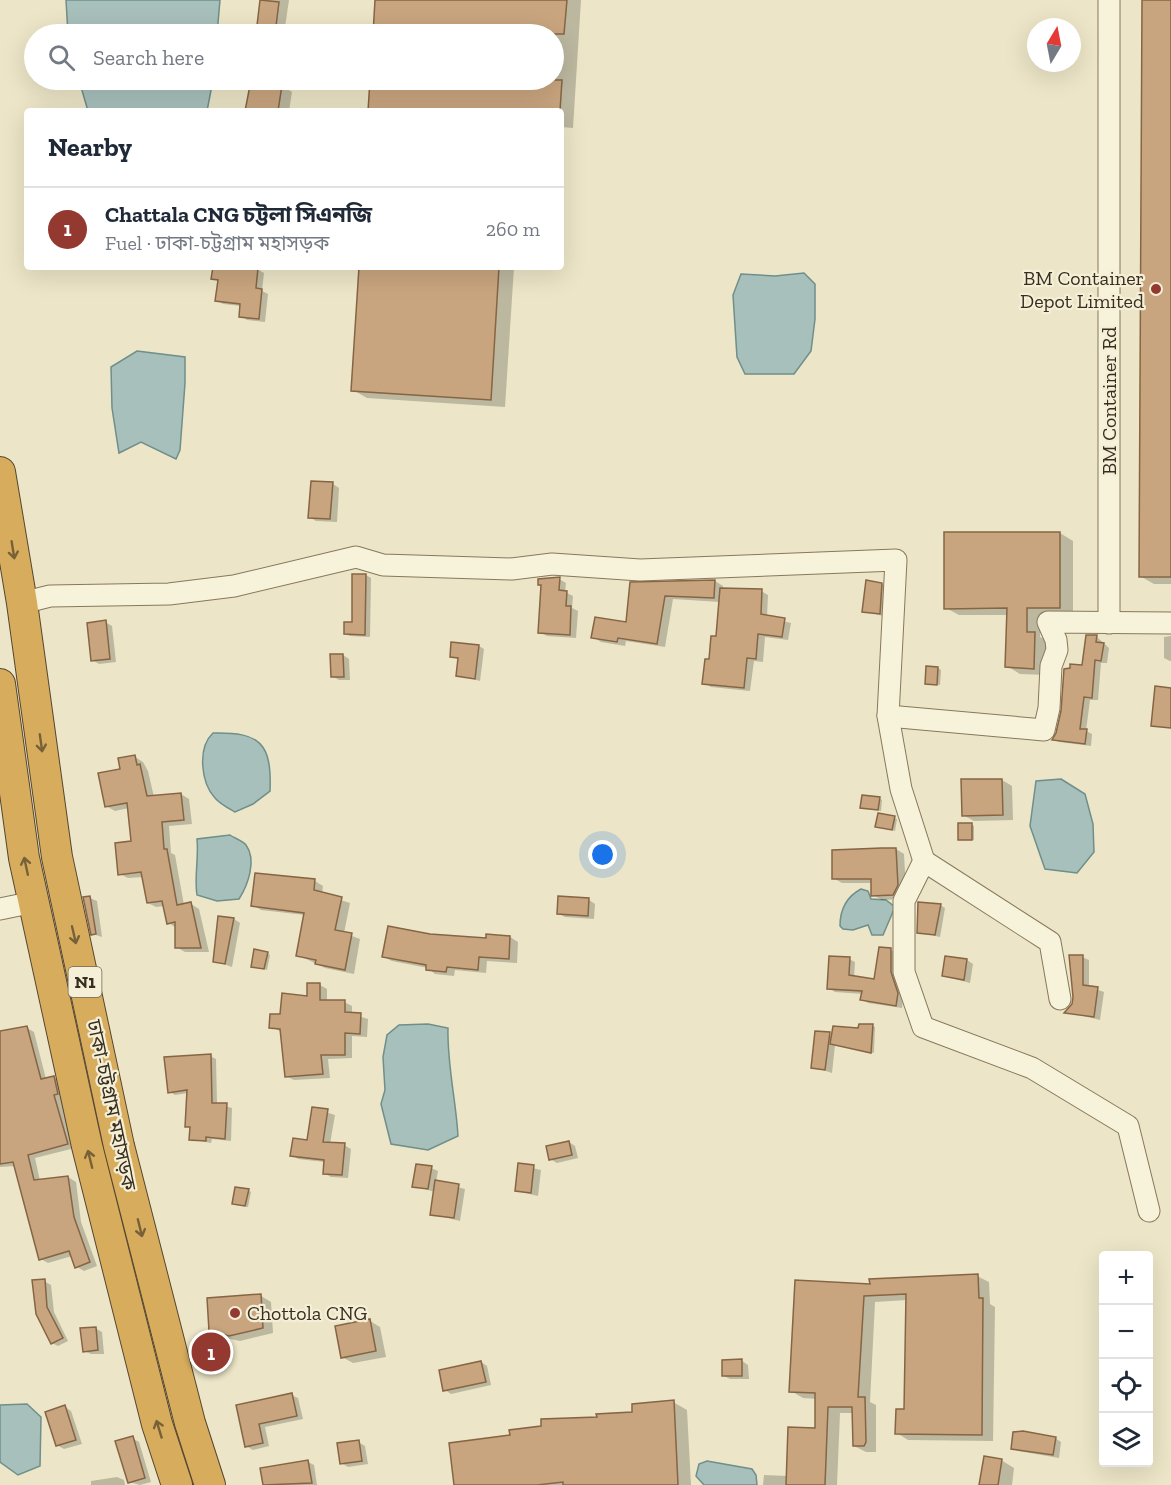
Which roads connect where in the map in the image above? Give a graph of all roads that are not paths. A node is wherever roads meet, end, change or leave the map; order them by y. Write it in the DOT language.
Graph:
graph roads {
  1 [pos="1109,0"];
  2 [pos="0,472"];
  3 [pos="22,603"];
  4 [pos="1109,622"];
  5 [pos="1171,623"];
  6 [pos="0,684"];
  7 [pos="888,716"];
  8 [pos="924,861"];
  9 [pos="34,902"];
  10 [pos="0,909"];
  11 [pos="1060,999"];
  12 [pos="1149,1211"];
  13 [pos="177,1485"];
  14 [pos="210,1485"];
  1 -- 4 [label="street, BM Container Rd"];
  2 -- 3 [label="highway, ঢাকা-চট্টগ্রাম মহাসড়ক / N1, one-way"];
  3 -- 7 [label="street"];
  3 -- 14 [label="highway, ঢাকা-চট্টগ্রাম মহাসড়ক / N1, one-way"];
  4 -- 5 [label="street"];
  4 -- 7 [label="street"];
  9 -- 6 [label="highway, ঢাকা-চট্টগ্রাম মহাসড়ক / N1, one-way"];
  7 -- 8 [label="street"];
  8 -- 11 [label="street"];
  8 -- 12 [label="street"];
  9 -- 10 [label="street"];
  13 -- 9 [label="highway, ঢাকা-চট্টগ্রাম মহাসড়ক / N1, one-way"];
}
